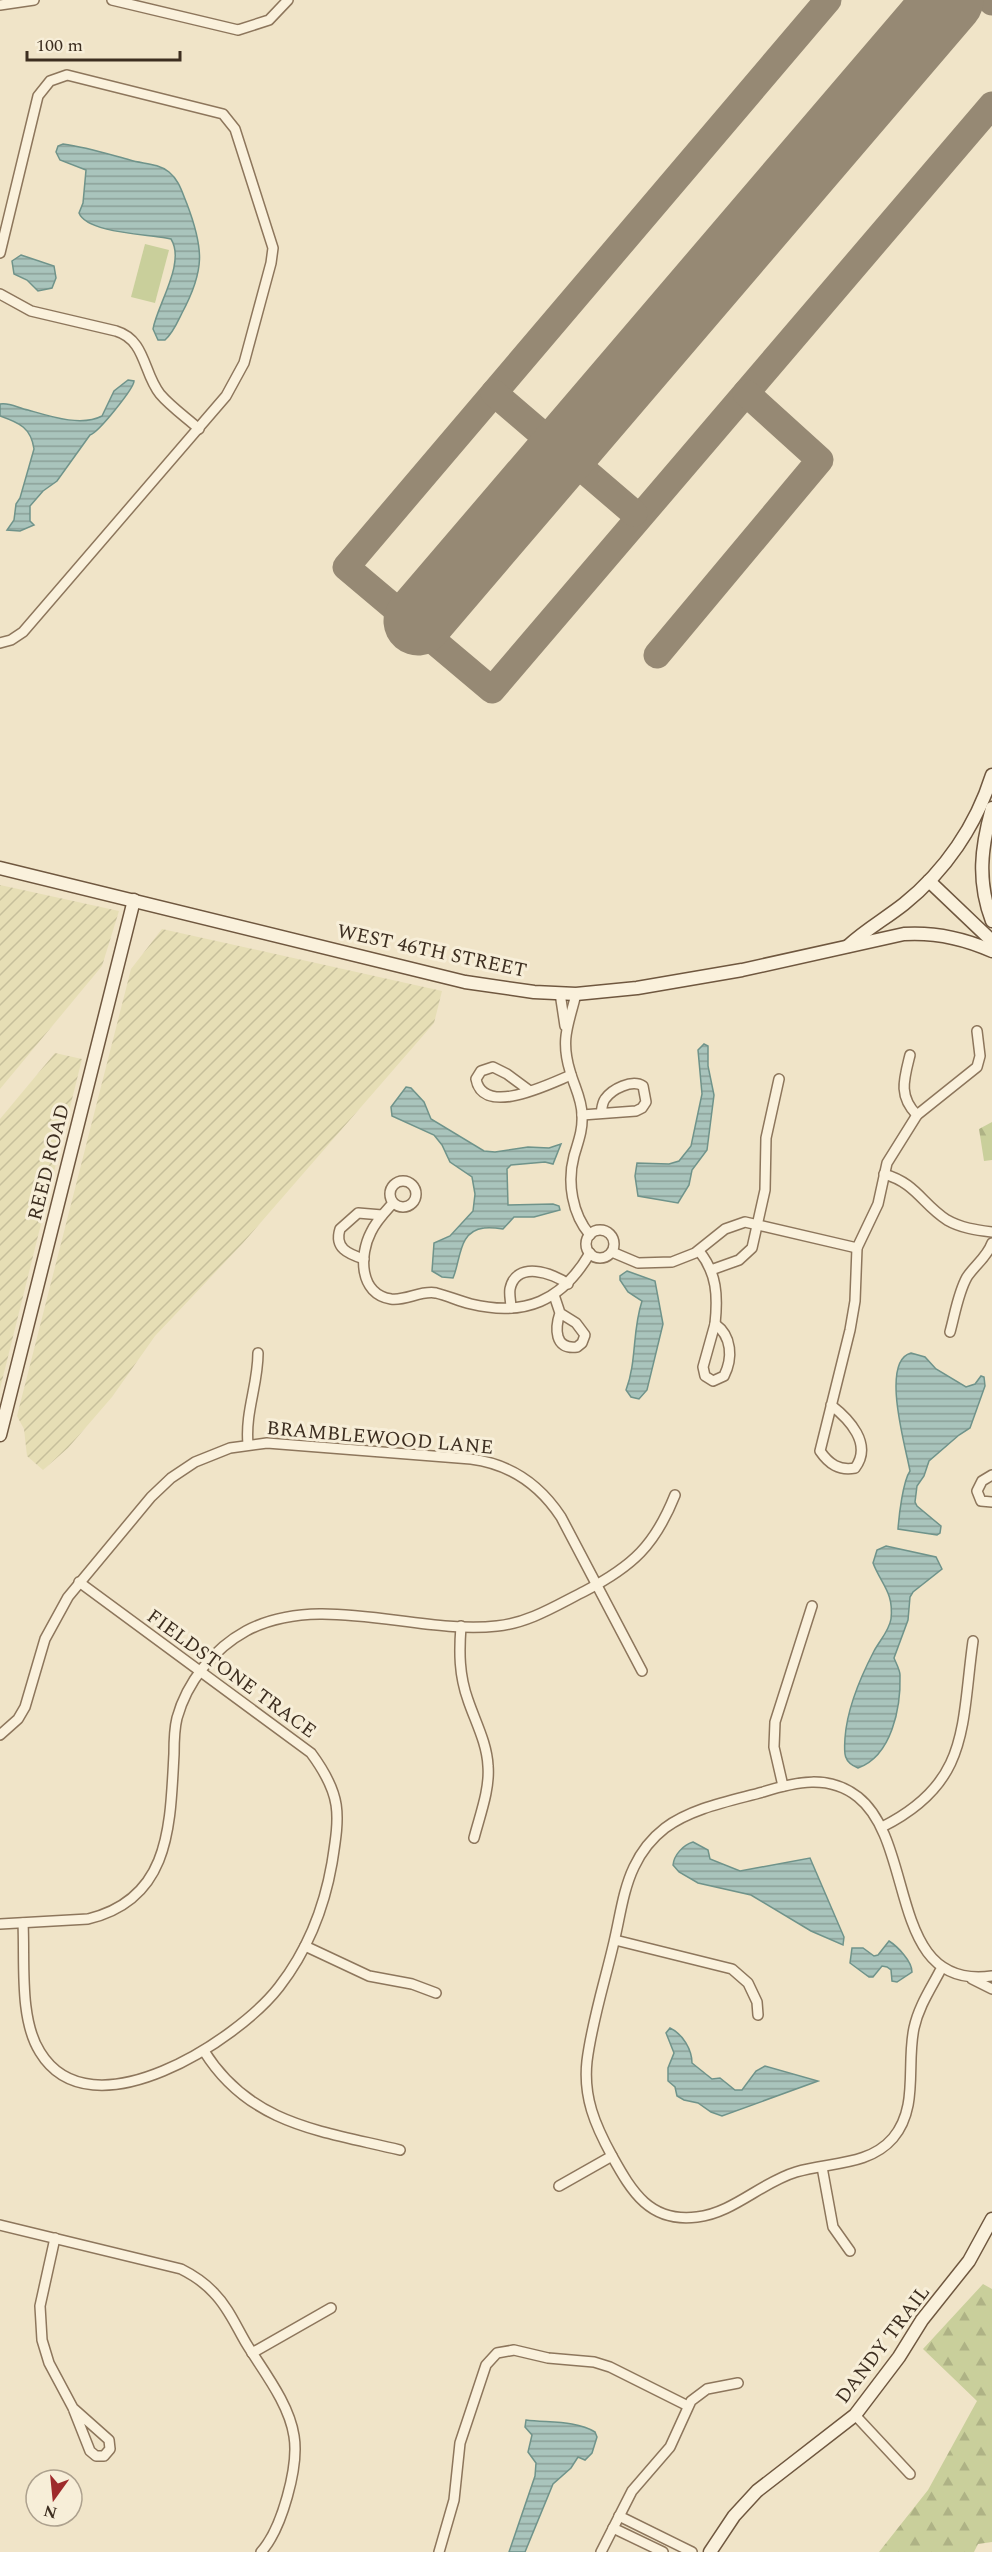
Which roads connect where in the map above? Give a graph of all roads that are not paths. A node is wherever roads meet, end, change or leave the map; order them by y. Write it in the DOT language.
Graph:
graph roads {
  1 [pos="34,0"];
  2 [pos="111,0"];
  3 [pos="160,0"];
  4 [pos="288,0"];
  5 [pos="0,5"];
  6 [pos="157,11"];
  7 [pos="0,253"];
  8 [pos="0,294"];
  9 [pos="199,429"];
  10 [pos="0,643"];
  11 [pos="992,775"];
  12 [pos="992,808"];
  13 [pos="0,867"];
  14 [pos="929,881"];
  15 [pos="134,900"];
  16 [pos="992,921"];
  17 [pos="992,941"];
  18 [pos="847,947"];
  19 [pos="992,951"];
  20 [pos="560,993"];
  21 [pos="576,994"];
  22 [pos="566,1026"];
  23 [pos="977,1030"];
  24 [pos="910,1055"];
  25 [pos="571,1075"];
  26 [pos="779,1079"];
  27 [pos="530,1091"];
  28 [pos="601,1113"];
  29 [pos="582,1115"];
  30 [pos="917,1115"];
  31 [pos="884,1174"];
  32 [pos="393,1203"];
  33 [pos="382,1215"];
  34 [pos="758,1224"];
  35 [pos="992,1232"];
  36 [pos="590,1235"];
  37 [pos="992,1243"];
  38 [pos="857,1248"];
  39 [pos="699,1251"];
  40 [pos="612,1252"];
  41 [pos="590,1253"];
  42 [pos="364,1259"];
  43 [pos="711,1270"];
  44 [pos="568,1284"];
  45 [pos="554,1295"];
  46 [pos="511,1308"];
  47 [pos="560,1313"];
  48 [pos="715,1324"];
  49 [pos="950,1332"];
  50 [pos="258,1353"];
  51 [pos="831,1405"];
  52 [pos="0,1435"];
  53 [pos="248,1444"];
  54 [pos="992,1475"];
  55 [pos="675,1494"];
  56 [pos="992,1502"];
  57 [pos="79,1582"];
  58 [pos="596,1585"];
  59 [pos="812,1606"];
  60 [pos="460,1626"];
  61 [pos="973,1641"];
  62 [pos="200,1671"];
  63 [pos="642,1671"];
  64 [pos="0,1735"];
  65 [pos="783,1786"];
  66 [pos="882,1827"];
  67 [pos="474,1838"];
  68 [pos="23,1923"];
  69 [pos="0,1924"];
  70 [pos="615,1940"];
  71 [pos="305,1946"];
  72 [pos="942,1967"];
  73 [pos="992,1976"];
  74 [pos="972,1979"];
  75 [pos="992,1989"];
  76 [pos="436,1993"];
  77 [pos="758,2015"];
  78 [pos="204,2051"];
  79 [pos="400,2150"];
  80 [pos="612,2156"];
  81 [pos="822,2167"];
  82 [pos="559,2186"];
  83 [pos="992,2219"];
  84 [pos="0,2225"];
  85 [pos="55,2238"];
  86 [pos="850,2251"];
  87 [pos="331,2308"];
  88 [pos="252,2353"];
  89 [pos="738,2383"];
  90 [pos="688,2406"];
  91 [pos="73,2408"];
  92 [pos="855,2415"];
  93 [pos="910,2474"];
  94 [pos="620,2516"];
  95 [pos="613,2528"];
  96 [pos="261,2552"];
  97 [pos="439,2552"];
  98 [pos="601,2552"];
  99 [pos="663,2552"];
  100 [pos="692,2552"];
  101 [pos="710,2552"];
  1 -- 5 [label="street"];
  2 -- 6 [label="street"];
  3 -- 6 [label="street"];
  4 -- 6 [label="street"];
  7 -- 9 [label="street"];
  8 -- 9 [label="street"];
  9 -- 10 [label="street"];
  11 -- 14 [label="street, WEST 46TH STREET"];
  12 -- 16 [label="street"];
  13 -- 15 [label="street, WEST 46TH STREET"];
  14 -- 17 [label="street"];
  14 -- 18 [label="street, WEST 46TH STREET"];
  15 -- 20 [label="street, WEST 46TH STREET"];
  15 -- 52 [label="street, REED ROAD"];
  18 -- 19 [label="street"];
  18 -- 21 [label="street, WEST 46TH STREET"];
  20 -- 21 [label="street, WEST 46TH STREET"];
  20 -- 22 [label="street"];
  21 -- 22 [label="street"];
  22 -- 25 [label="street"];
  23 -- 30 [label="street"];
  24 -- 30 [label="street"];
  25 -- 27 [label="street"];
  25 -- 29 [label="street"];
  26 -- 34 [label="street"];
  27 -- 27 [label="street"];
  28 -- 28 [label="street"];
  28 -- 29 [label="street"];
  29 -- 36 [label="street"];
  30 -- 31 [label="street"];
  31 -- 35 [label="street"];
  31 -- 38 [label="street"];
  32 -- 33 [label="street"];
  33 -- 42 [label="street"];
  33 -- 42 [label="street"];
  34 -- 38 [label="street"];
  34 -- 39 [label="street"];
  34 -- 43 [label="street"];
  36 -- 40 [label="street"];
  36 -- 41 [label="street"];
  37 -- 49 [label="street"];
  38 -- 51 [label="street"];
  39 -- 40 [label="street"];
  39 -- 43 [label="street"];
  40 -- 41 [label="street"];
  41 -- 44 [label="street"];
  42 -- 46 [label="street"];
  43 -- 48 [label="street"];
  44 -- 45 [label="street"];
  44 -- 46 [label="street"];
  45 -- 46 [label="street"];
  45 -- 47 [label="street"];
  48 -- 48 [label="street"];
  50 -- 53 [label="street"];
  51 -- 51 [label="street"];
  53 -- 57 [label="street, BRAMBLEWOOD LANE"];
  53 -- 58 [label="street, BRAMBLEWOOD LANE"];
  54 -- 56 [label="street"];
  55 -- 58 [label="street"];
  57 -- 62 [label="street, FIELDSTONE TRACE"];
  57 -- 64 [label="street, BRAMBLEWOOD LANE"];
  58 -- 60 [label="street"];
  58 -- 63 [label="street, BRAMBLEWOOD LANE"];
  59 -- 65 [label="street"];
  60 -- 62 [label="street"];
  60 -- 67 [label="street"];
  61 -- 66 [label="street"];
  62 -- 68 [label="street"];
  62 -- 71 [label="street, FIELDSTONE TRACE"];
  65 -- 66 [label="street"];
  65 -- 70 [label="street"];
  66 -- 72 [label="street"];
  68 -- 69 [label="street"];
  68 -- 78 [label="street, FIELDSTONE TRACE"];
  70 -- 77 [label="street"];
  70 -- 80 [label="street"];
  71 -- 76 [label="street"];
  71 -- 78 [label="street, FIELDSTONE TRACE"];
  72 -- 74 [label="street"];
  72 -- 81 [label="street"];
  73 -- 74 [label="street"];
  74 -- 75 [label="street"];
  78 -- 79 [label="street"];
  80 -- 81 [label="street"];
  80 -- 82 [label="street"];
  81 -- 86 [label="street"];
  83 -- 92 [label="street, DANDY TRAIL"];
  84 -- 85 [label="street"];
  85 -- 88 [label="street"];
  85 -- 91 [label="street"];
  87 -- 88 [label="street"];
  88 -- 96 [label="street"];
  89 -- 90 [label="street"];
  90 -- 94 [label="street"];
  90 -- 97 [label="street"];
  91 -- 91 [label="street"];
  92 -- 93 [label="street"];
  92 -- 101 [label="street, DANDY TRAIL"];
  94 -- 95 [label="street"];
  94 -- 100 [label="street"];
  95 -- 98 [label="street"];
  95 -- 99 [label="street"];
}
